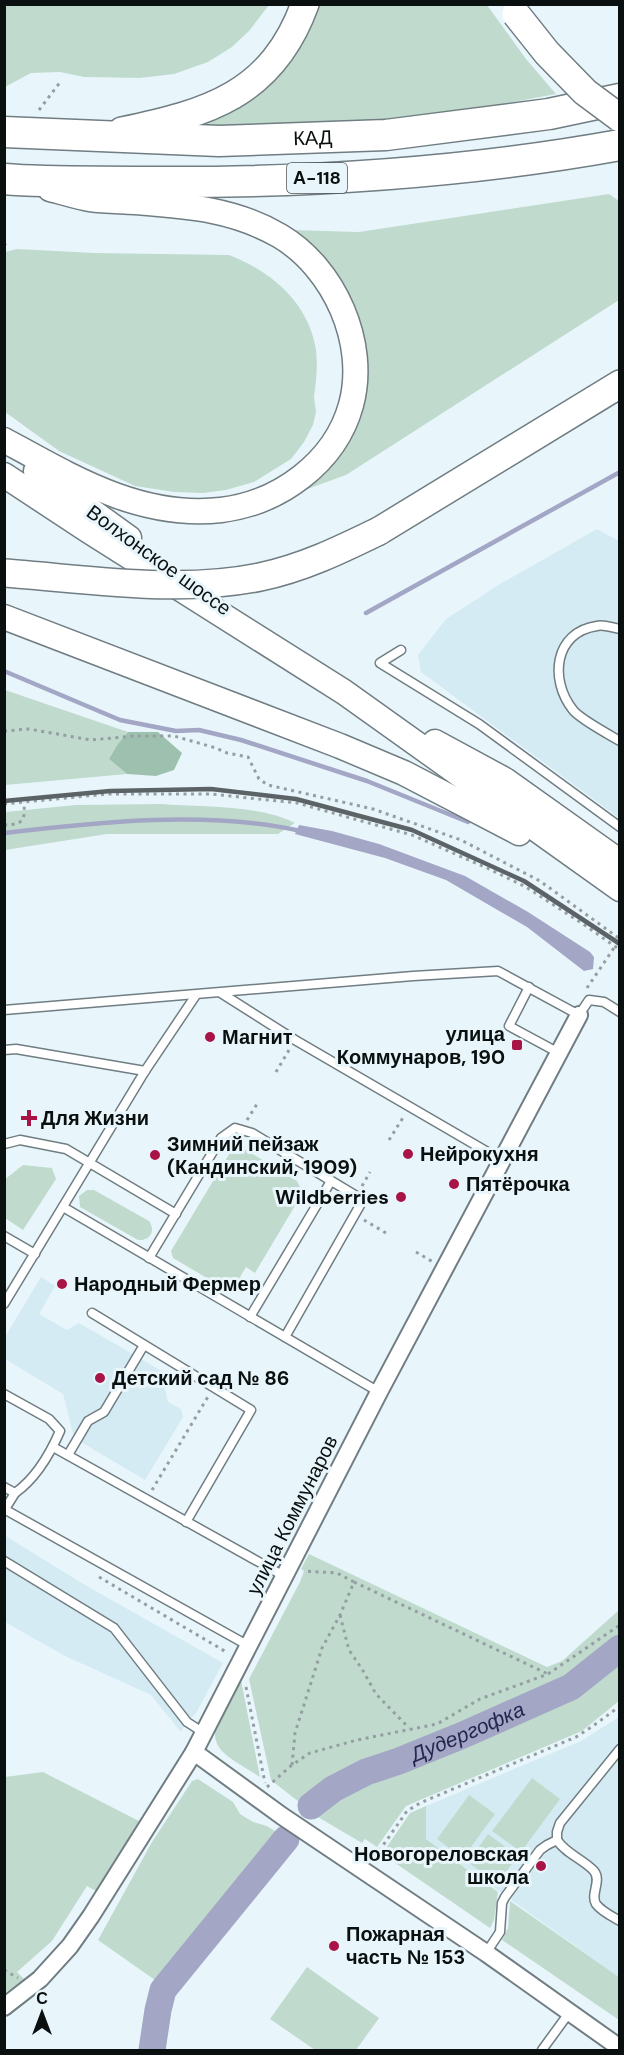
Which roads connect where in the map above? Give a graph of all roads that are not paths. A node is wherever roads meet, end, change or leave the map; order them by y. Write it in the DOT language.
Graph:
graph roads {
  1 [pos="305,4"];
  2 [pos="516,14"];
  3 [pos="620,99"];
  4 [pos="620,118"];
  5 [pos="4,132"];
  6 [pos="101,136"];
  7 [pos="620,145"];
  8 [pos="9,179"];
  9 [pos="620,384"];
  10 [pos="4,442"];
  11 [pos="4,475"];
  12 [pos="4,573"];
  13 [pos="4,617"];
  14 [pos="620,629"];
  15 [pos="401,650"];
  16 [pos="315,674"];
  17 [pos="344,692"];
  18 [pos="620,741"];
  19 [pos="620,827"];
  20 [pos="620,862"];
  21 [pos="620,890"];
  22 [pos="529,987"];
  23 [pos="221,993"];
  24 [pos="196,995"];
  25 [pos="4,1010"];
  26 [pos="620,1012"];
  27 [pos="579,1015"];
  28 [pos="4,1052"];
  29 [pos="559,1053"];
  30 [pos="145,1071"];
  31 [pos="4,1144"];
  32 [pos="503,1161"];
  33 [pos="89,1163"];
  34 [pos="331,1181"];
  35 [pos="63,1207"];
  36 [pos="176,1214"];
  37 [pos="4,1236"];
  38 [pos="35,1254"];
  39 [pos="149,1258"];
  40 [pos="4,1304"];
  41 [pos="92,1313"];
  42 [pos="250,1317"];
  43 [pos="285,1337"];
  44 [pos="144,1345"];
  45 [pos="379,1392"];
  46 [pos="4,1394"];
  47 [pos="53,1447"];
  48 [pos="68,1455"];
  49 [pos="4,1487"];
  50 [pos="15,1493"];
  51 [pos="5,1509"];
  52 [pos="186,1522"];
  53 [pos="4,1561"];
  54 [pos="289,1574"];
  55 [pos="249,1646"];
  56 [pos="204,1733"];
  57 [pos="620,1749"];
  58 [pos="194,1752"];
  59 [pos="557,1840"];
  60 [pos="620,1922"];
  61 [pos="486,1953"];
  62 [pos="4,2007"];
  63 [pos="569,2013"];
  64 [pos="620,2048"];
  65 [pos="542,2050"];
  1 -- 6 [label="main road"];
  2 -- 4 [label="main road, bridge"];
  3 -- 6 [label="highway, КАД / А-118"];
  5 -- 6 [label="highway, КАД / А-118"];
  7 -- 8 [label="highway, КАД / А-118"];
  8 -- 10 [label="main road"];
  9 -- 12 [label="main road, bridge"];
  10 -- 16 [label="main road, Волхонское шоссе"];
  11 -- 16 [label="main road, Волхонское шоссе"];
  13 -- 21 [label="main road"];
  14 -- 18 [label="lane"];
  15 -- 19 [label="lane"];
  16 -- 17 [label="main road, Волхонское шоссе"];
  17 -- 20 [label="main road, Волхонское шоссе"];
  17 -- 21 [label="main road, Волхонское шоссе"];
  22 -- 23 [label="lane"];
  22 -- 27 [label="lane"];
  22 -- 29 [label="lane"];
  23 -- 24 [label="lane"];
  23 -- 32 [label="lane"];
  24 -- 25 [label="lane"];
  24 -- 30 [label="lane"];
  26 -- 27 [label="lane"];
  27 -- 29 [label="street, улица Коммунаров"];
  28 -- 30 [label="lane"];
  29 -- 32 [label="street, улица Коммунаров"];
  30 -- 33 [label="lane"];
  31 -- 33 [label="lane"];
  32 -- 45 [label="street, улица Коммунаров"];
  33 -- 35 [label="lane"];
  33 -- 36 [label="lane"];
  34 -- 36 [label="lane"];
  34 -- 42 [label="lane"];
  34 -- 43 [label="lane"];
  35 -- 38 [label="lane"];
  35 -- 39 [label="lane"];
  36 -- 39 [label="lane"];
  37 -- 38 [label="lane"];
  38 -- 40 [label="lane"];
  39 -- 42 [label="lane"];
  41 -- 44 [label="lane"];
  42 -- 43 [label="lane"];
  43 -- 45 [label="lane"];
  44 -- 48 [label="lane"];
  44 -- 52 [label="lane"];
  45 -- 54 [label="street, улица Коммунаров"];
  46 -- 47 [label="lane"];
  47 -- 48 [label="lane"];
  47 -- 50 [label="lane"];
  48 -- 52 [label="lane"];
  49 -- 50 [label="lane"];
  50 -- 51 [label="lane"];
  51 -- 55 [label="lane"];
  52 -- 54 [label="lane"];
  53 -- 56 [label="lane"];
  54 -- 55 [label="street, улица Коммунаров"];
  55 -- 56 [label="street, улица Коммунаров"];
  56 -- 58 [label="street, улица Коммунаров"];
  57 -- 59 [label="lane"];
  58 -- 61 [label="street"];
  58 -- 62 [label="street, улица Коммунаров"];
  59 -- 60 [label="lane"];
  59 -- 61 [label="lane"];
  61 -- 63 [label="street"];
  63 -- 64 [label="street"];
  63 -- 65 [label="lane"];
}
